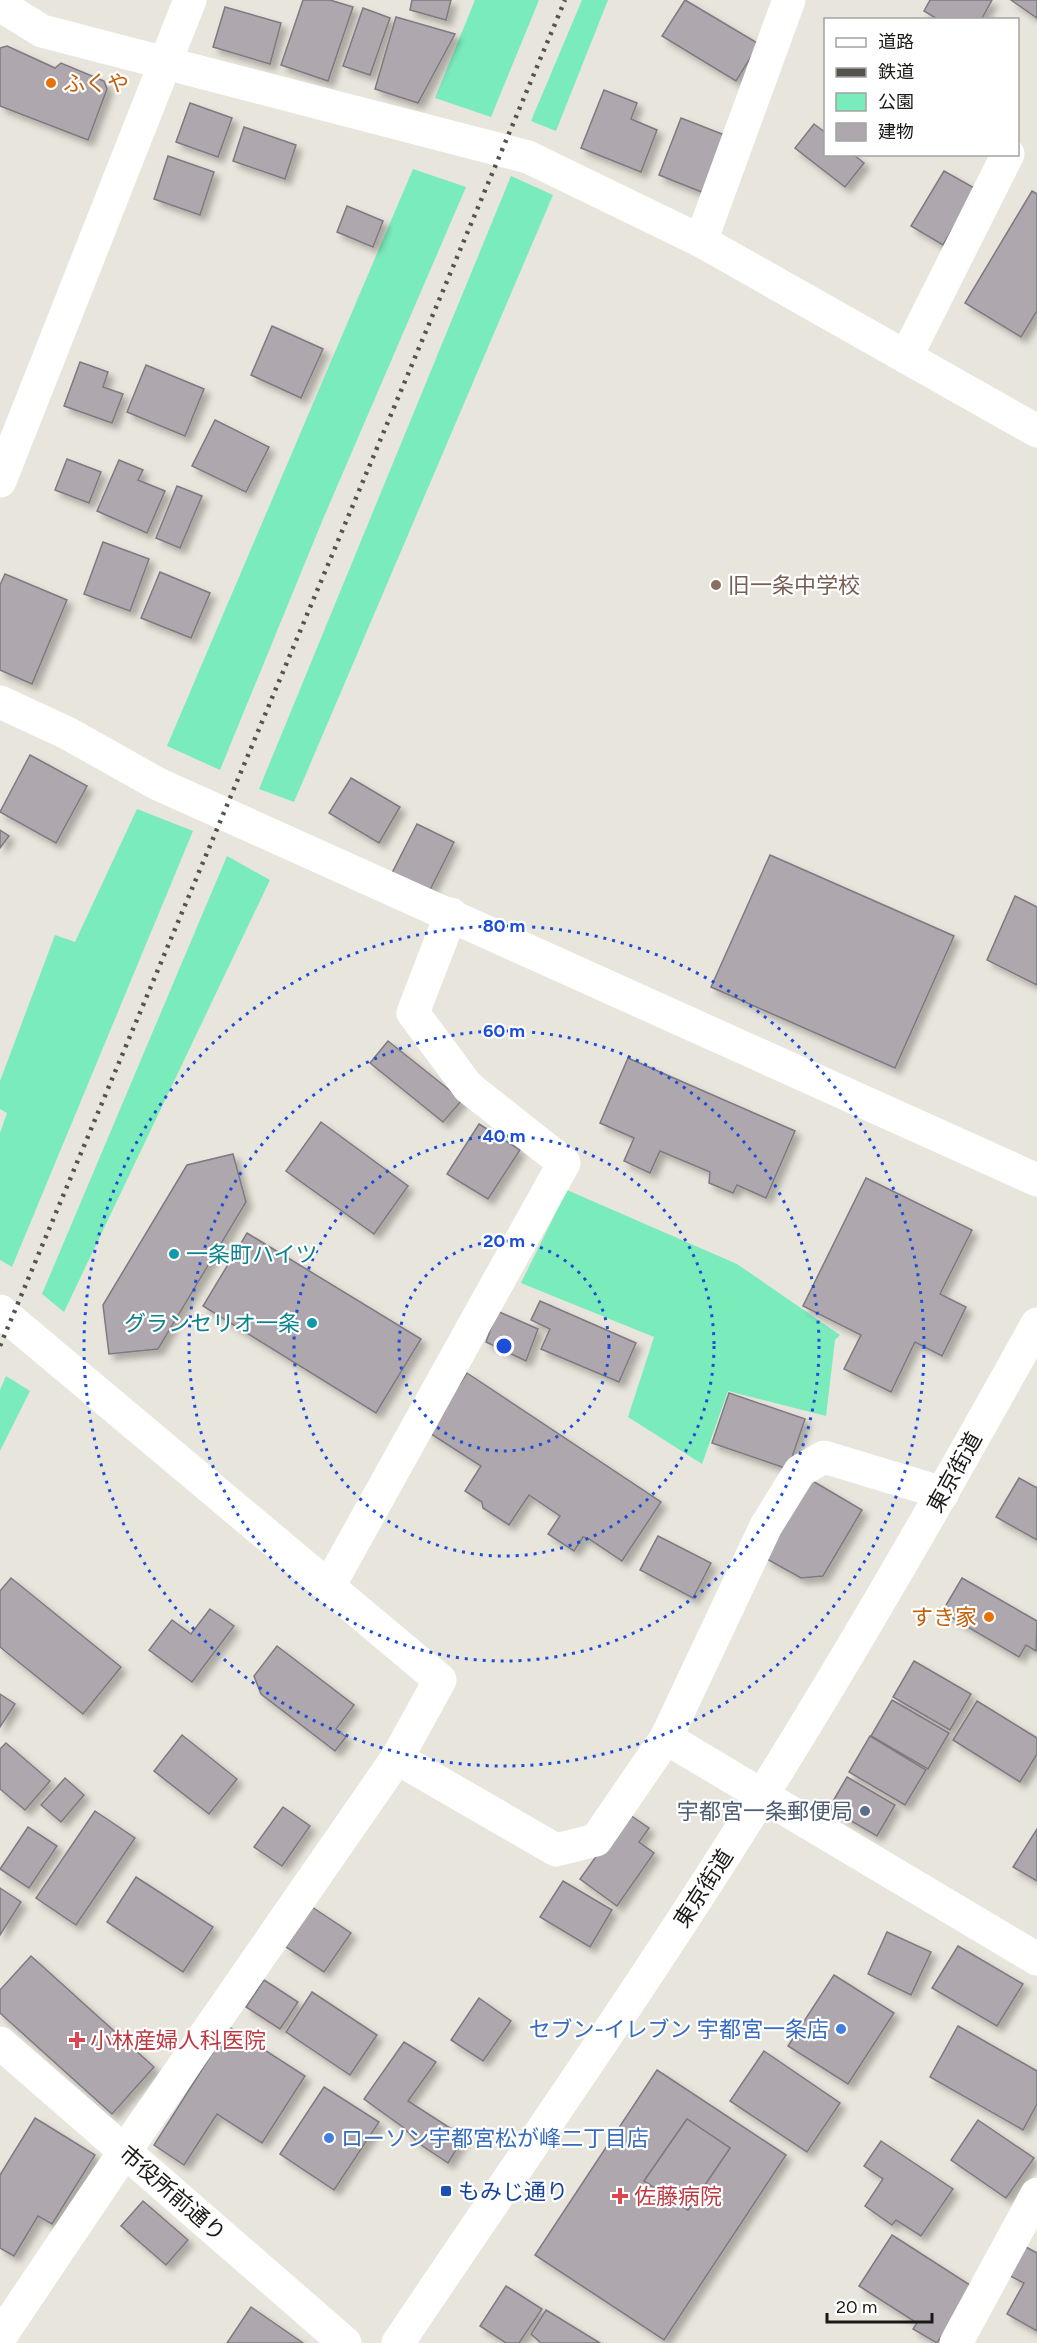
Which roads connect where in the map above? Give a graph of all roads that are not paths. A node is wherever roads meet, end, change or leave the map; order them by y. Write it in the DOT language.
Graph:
graph roads {
  1 [pos="190,0"];
  2 [pos="789,0"];
  3 [pos="0,5"];
  4 [pos="164,62"];
  5 [pos="1007,156"];
  6 [pos="701,241"];
  7 [pos="906,357"];
  8 [pos="1037,431"];
  9 [pos="0,481"];
  10 [pos="0,702"];
  11 [pos="451,914"];
  12 [pos="1037,1180"];
  13 [pos="0,1311"];
  14 [pos="1037,1324"];
  15 [pos="943,1493"];
  16 [pos="329,1586"];
  17 [pos="666,1738"];
  18 [pos="396,1758"];
  19 [pos="763,1796"];
  20 [pos="1037,1959"];
  21 [pos="0,2043"];
  22 [pos="124,2151"];
  23 [pos="1037,2194"];
  24 [pos="0,2337"];
  25 [pos="345,2343"];
  26 [pos="398,2343"];
  27 [pos="956,2343"];
  1 -- 4 [label="main road"];
  2 -- 6 [label="main road"];
  3 -- 4 [label="main road"];
  4 -- 6 [label="main road"];
  4 -- 9 [label="main road"];
  5 -- 7 [label="main road"];
  6 -- 7 [label="main road"];
  7 -- 8 [label="main road"];
  10 -- 11 [label="main road"];
  11 -- 12 [label="main road"];
  11 -- 16 [label="main road"];
  13 -- 16 [label="main road"];
  14 -- 15 [label="main road, 東京街道"];
  15 -- 17 [label="main road"];
  15 -- 19 [label="main road, 東京街道"];
  16 -- 18 [label="main road"];
  17 -- 18 [label="main road"];
  17 -- 19 [label="main road"];
  18 -- 22 [label="main road"];
  19 -- 20 [label="main road"];
  19 -- 26 [label="main road, 東京街道"];
  21 -- 22 [label="main road, 市役所前通り"];
  22 -- 24 [label="main road"];
  22 -- 25 [label="main road, 市役所前通り"];
  23 -- 27 [label="main road"];
}
